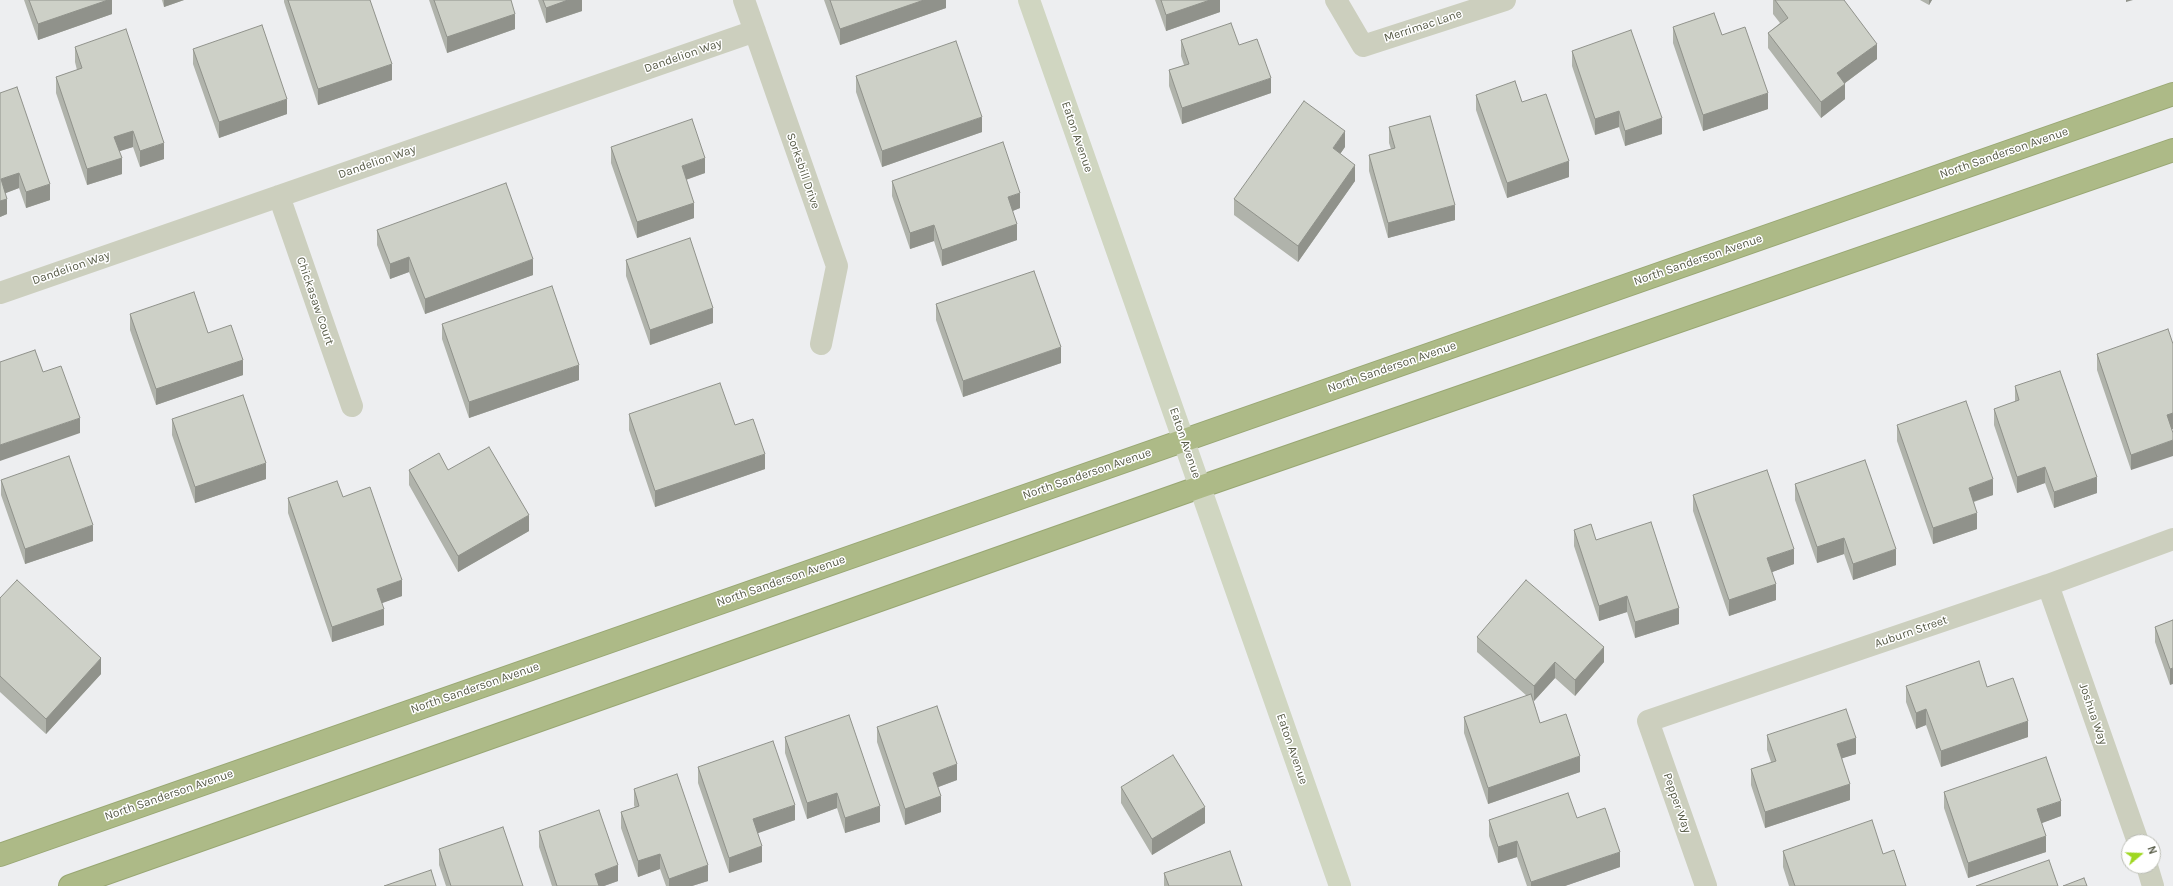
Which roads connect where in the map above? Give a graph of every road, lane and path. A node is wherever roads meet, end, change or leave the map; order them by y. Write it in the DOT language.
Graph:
graph roads {
  1 [pos="744,0"];
  2 [pos="1029,0"];
  3 [pos="1336,0"];
  4 [pos="1505,0"];
  5 [pos="755,31"];
  6 [pos="2173,94"];
  7 [pos="2173,150"];
  8 [pos="279,196"];
  9 [pos="0,293"];
  10 [pos="822,344"];
  11 [pos="352,406"];
  12 [pos="1183,440"];
  13 [pos="1200,487"];
  14 [pos="2173,539"];
  15 [pos="2048,585"];
  16 [pos="1648,720"];
  17 [pos="2135,834"];
  18 [pos="0,854"];
  19 [pos="2149,874"];
  20 [pos="70,886"];
  21 [pos="1340,886"];
  22 [pos="1706,886"];
  23 [pos="2154,886"];
  1 -- 5 [label="street, Sorksbill Drive"];
  2 -- 12 [label="street, Eaton Avenue"];
  3 -- 4 [label="street, Merrimac Lane"];
  5 -- 8 [label="street, Dandelion Way"];
  5 -- 10 [label="street, Sorksbill Drive"];
  6 -- 12 [label="highway, North Sanderson Avenue"];
  7 -- 13 [label="highway"];
  8 -- 9 [label="street, Dandelion Way"];
  8 -- 11 [label="street, Chickasaw Court"];
  12 -- 13 [label="street, Eaton Avenue"];
  12 -- 18 [label="highway, North Sanderson Avenue"];
  13 -- 20 [label="highway"];
  13 -- 21 [label="street, Eaton Avenue"];
  14 -- 15 [label="street, Auburn Street"];
  15 -- 16 [label="street, Auburn Street"];
  15 -- 17 [label="street, Joshua Way"];
  16 -- 22 [label="street, Pepper Way"];
  19 -- 23 [label="street"];
}
